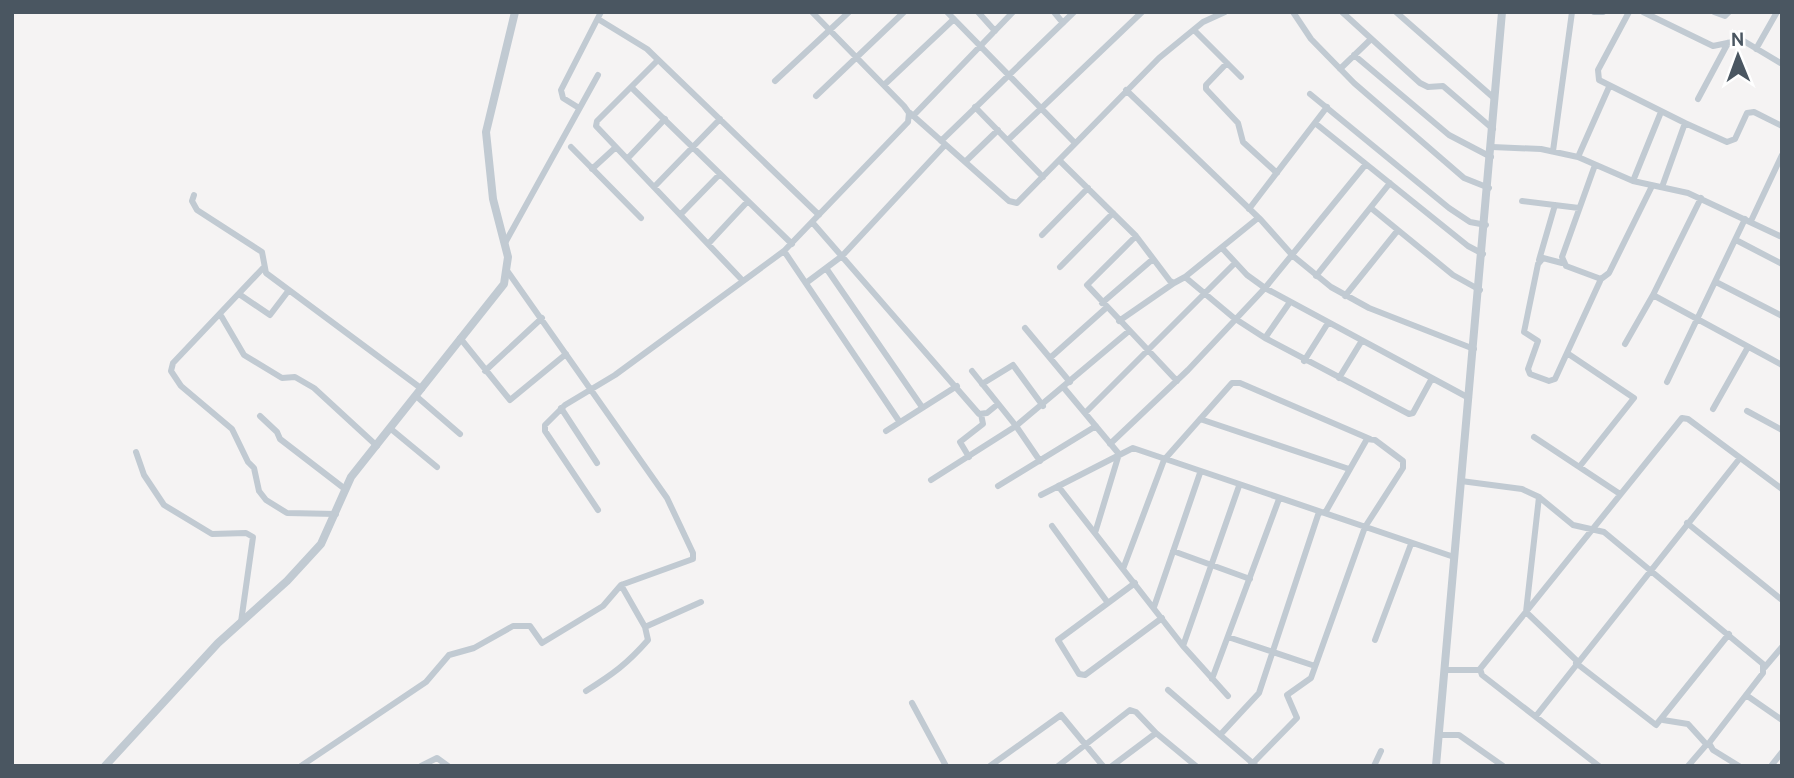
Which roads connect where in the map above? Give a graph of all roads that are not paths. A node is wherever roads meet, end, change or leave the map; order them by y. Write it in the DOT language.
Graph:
graph roads {
  1 [pos="515,12"];
  2 [pos="812,12"];
  3 [pos="849,12"];
  4 [pos="904,12"];
  5 [pos="947,12"];
  6 [pos="978,12"];
  7 [pos="1013,12"];
  8 [pos="1054,12"];
  9 [pos="1074,12"];
  10 [pos="1142,12"];
  11 [pos="1225,12"];
  12 [pos="1293,12"];
  13 [pos="1342,12"];
  14 [pos="1396,12"];
  15 [pos="1502,12"];
  16 [pos="1572,12"];
  17 [pos="1594,12"];
  18 [pos="1603,12"];
  19 [pos="1629,12"];
  20 [pos="1643,12"];
  21 [pos="1714,12"];
  22 [pos="1729,12"];
  23 [pos="1777,12"];
  24 [pos="1215,14"];
  25 [pos="599,15"];
  26 [pos="954,19"];
  27 [pos="1063,23"];
  28 [pos="830,30"];
  29 [pos="1194,30"];
  30 [pos="995,32"];
  31 [pos="1370,40"];
  32 [pos="1729,41"];
  33 [pos="981,47"];
  34 [pos="1756,49"];
  35 [pos="1354,55"];
  36 [pos="855,57"];
  37 [pos="658,60"];
  38 [pos="1781,62"];
  39 [pos="1227,63"];
  40 [pos="1340,69"];
  41 [pos="1008,74"];
  42 [pos="598,75"];
  43 [pos="1241,77"];
  44 [pos="775,81"];
  45 [pos="884,85"];
  46 [pos="631,87"];
  47 [pos="1609,87"];
  48 [pos="1126,90"];
  49 [pos="1310,94"];
  50 [pos="816,96"];
  51 [pos="1495,99"];
  52 [pos="1698,99"];
  53 [pos="975,107"];
  54 [pos="1327,107"];
  55 [pos="579,108"];
  56 [pos="1041,109"];
  57 [pos="1661,112"];
  58 [pos="911,115"];
  59 [pos="664,119"];
  60 [pos="720,119"];
  61 [pos="1315,123"];
  62 [pos="1685,123"];
  63 [pos="1782,126"];
  64 [pos="1493,129"];
  65 [pos="998,131"];
  66 [pos="1008,141"];
  67 [pos="943,143"];
  68 [pos="1075,143"];
  69 [pos="571,147"];
  70 [pos="616,147"];
  71 [pos="693,147"];
  72 [pos="1553,151"];
  73 [pos="1491,152"];
  74 [pos="1782,155"];
  75 [pos="628,158"];
  76 [pos="1578,158"];
  77 [pos="1059,160"];
  78 [pos="965,162"];
  79 [pos="1366,164"];
  80 [pos="1595,165"];
  81 [pos="593,169"];
  82 [pos="1277,173"];
  83 [pos="720,174"];
  84 [pos="1043,177"];
  85 [pos="1633,181"];
  86 [pos="1390,183"];
  87 [pos="655,186"];
  88 [pos="1652,186"];
  89 [pos="1662,187"];
  90 [pos="1088,188"];
  91 [pos="1489,188"];
  92 [pos="194,195"];
  93 [pos="1701,198"];
  94 [pos="748,201"];
  95 [pos="1521,201"];
  96 [pos="1555,205"];
  97 [pos="1371,208"];
  98 [pos="1579,208"];
  99 [pos="1250,209"];
  100 [pos="1113,213"];
  101 [pos="681,214"];
  102 [pos="819,215"];
  103 [pos="640,218"];
  104 [pos="1258,218"];
  105 [pos="1748,220"];
  106 [pos="812,222"];
  107 [pos="1486,225"];
  108 [pos="1398,230"];
  109 [pos="1042,235"];
  110 [pos="1136,236"];
  111 [pos="1782,237"];
  112 [pos="1735,240"];
  113 [pos="505,243"];
  114 [pos="709,243"];
  115 [pos="792,244"];
  116 [pos="1222,248"];
  117 [pos="784,251"];
  118 [pos="1483,254"];
  119 [pos="842,256"];
  120 [pos="1293,256"];
  121 [pos="1153,259"];
  122 [pos="1539,260"];
  123 [pos="1235,263"];
  124 [pos="1562,263"];
  125 [pos="1782,264"];
  126 [pos="264,267"];
  127 [pos="1060,267"];
  128 [pos="826,268"];
  129 [pos="508,272"];
  130 [pos="1316,276"];
  131 [pos="1185,277"];
  132 [pos="1601,279"];
  133 [pos="743,281"];
  134 [pos="1716,282"];
  135 [pos="806,283"];
  136 [pos="1174,283"];
  137 [pos="1265,288"];
  138 [pos="289,290"];
  139 [pos="1480,290"];
  140 [pos="1202,293"];
  141 [pos="239,294"];
  142 [pos="1653,295"];
  143 [pos="1345,296"];
  144 [pos="1290,302"];
  145 [pos="1104,305"];
  146 [pos="220,314"];
  147 [pos="1782,316"];
  148 [pos="542,318"];
  149 [pos="1234,318"];
  150 [pos="1699,319"];
  151 [pos="1119,321"];
  152 [pos="1328,323"];
  153 [pos="1025,328"];
  154 [pos="1129,331"];
  155 [pos="460,338"];
  156 [pos="1265,338"];
  157 [pos="1361,342"];
  158 [pos="1625,344"];
  159 [pos="1748,347"];
  160 [pos="1474,349"];
  161 [pos="1148,352"];
  162 [pos="1567,353"];
  163 [pos="566,354"];
  164 [pos="1050,358"];
  165 [pos="1304,360"];
  166 [pos="1782,365"];
  167 [pos="972,370"];
  168 [pos="485,371"];
  169 [pos="1339,378"];
  170 [pos="1431,380"];
  171 [pos="1177,381"];
  172 [pos="1070,382"];
  173 [pos="1667,382"];
  174 [pos="982,384"];
  175 [pos="957,386"];
  176 [pos="1064,388"];
  177 [pos="590,390"];
  178 [pos="419,392"];
  179 [pos="1469,398"];
  180 [pos="998,404"];
  181 [pos="1043,406"];
  182 [pos="922,407"];
  183 [pos="561,408"];
  184 [pos="1713,409"];
  185 [pos="1747,411"];
  186 [pos="1085,413"];
  187 [pos="981,414"];
  188 [pos="260,416"];
  189 [pos="1200,419"];
  190 [pos="899,421"];
  191 [pos="1016,426"];
  192 [pos="1096,426"];
  193 [pos="391,429"];
  194 [pos="1782,430"];
  195 [pos="886,431"];
  196 [pos="460,434"];
  197 [pos="1534,437"];
  198 [pos="1370,439"];
  199 [pos="1110,444"];
  200 [pos="377,446"];
  201 [pos="136,452"];
  202 [pos="1118,454"];
  203 [pos="969,457"];
  204 [pos="1740,458"];
  205 [pos="1164,460"];
  206 [pos="1040,461"];
  207 [pos="597,463"];
  208 [pos="1580,466"];
  209 [pos="437,467"];
  210 [pos="1349,469"];
  211 [pos="1200,473"];
  212 [pos="931,480"];
  213 [pos="1461,481"];
  214 [pos="998,486"];
  215 [pos="1058,486"];
  216 [pos="1239,486"];
  217 [pos="345,489"];
  218 [pos="1782,489"];
  219 [pos="1041,495"];
  220 [pos="1620,495"];
  221 [pos="1539,497"];
  222 [pos="1279,499"];
  223 [pos="598,510"];
  224 [pos="1322,512"];
  225 [pos="336,514"];
  226 [pos="1687,523"];
  227 [pos="1052,526"];
  228 [pos="1365,527"];
  229 [pos="1591,530"];
  230 [pos="1096,533"];
  231 [pos="1411,544"];
  232 [pos="1173,551"];
  233 [pos="1454,557"];
  234 [pos="1212,565"];
  235 [pos="1123,569"];
  236 [pos="1650,570"];
  237 [pos="1250,579"];
  238 [pos="1135,583"];
  239 [pos="621,585"];
  240 [pos="1781,598"];
  241 [pos="701,602"];
  242 [pos="1108,603"];
  243 [pos="1154,607"];
  244 [pos="1526,612"];
  245 [pos="1162,618"];
  246 [pos="241,622"];
  247 [pos="645,627"];
  248 [pos="1729,635"];
  249 [pos="1228,637"];
  250 [pos="1375,640"];
  251 [pos="1183,646"];
  252 [pos="1782,647"];
  253 [pos="1272,652"];
  254 [pos="1577,662"];
  255 [pos="1315,666"];
  256 [pos="1765,667"];
  257 [pos="1444,670"];
  258 [pos="1479,670"];
  259 [pos="1212,679"];
  260 [pos="1168,690"];
  261 [pos="586,691"];
  262 [pos="1746,695"];
  263 [pos="1228,696"];
  264 [pos="912,703"];
  265 [pos="1536,716"];
  266 [pos="1662,720"];
  267 [pos="1782,720"];
  268 [pos="1156,733"];
  269 [pos="1220,735"];
  270 [pos="1439,735"];
  271 [pos="1086,744"];
  272 [pos="1708,744"];
  273 [pos="1381,751"];
  274 [pos="1782,752"];
  275 [pos="1253,765"];
  276 [pos="105,766"];
  277 [pos="301,766"];
  278 [pos="421,766"];
  279 [pos="448,766"];
  280 [pos="946,766"];
  281 [pos="990,766"];
  282 [pos="1058,766"];
  283 [pos="1103,766"];
  284 [pos="1111,766"];
  285 [pos="1196,766"];
  286 [pos="1374,766"];
  287 [pos="1436,766"];
  288 [pos="1503,766"];
  289 [pos="1599,766"];
  290 [pos="1688,766"];
  291 [pos="1739,766"];
  292 [pos="1771,766"];
  1 -- 113 [label="street"];
  2 -- 28 [label="street"];
  3 -- 28 [label="street"];
  4 -- 36 [label="street"];
  5 -- 26 [label="street"];
  6 -- 30 [label="street"];
  7 -- 30 [label="street"];
  8 -- 27 [label="street"];
  9 -- 27 [label="street"];
  10 -- 56 [label="street"];
  11 -- 24 [label="street"];
  12 -- 40 [label="street"];
  13 -- 31 [label="street"];
  14 -- 51 [label="street"];
  15 -- 51 [label="street"];
  16 -- 72 [label="street"];
  17 -- 18 [label="street"];
  19 -- 47 [label="street"];
  20 -- 32 [label="street"];
  21 -- 22 [label="street"];
  23 -- 34 [label="street"];
  24 -- 29 [label="street"];
  25 -- 37 [label="street"];
  25 -- 55 [label="street"];
  26 -- 33 [label="street"];
  26 -- 45 [label="street"];
  27 -- 41 [label="street"];
  28 -- 36 [label="street"];
  28 -- 44 [label="street"];
  29 -- 39 [label="street"];
  29 -- 48 [label="street"];
  30 -- 33 [label="street"];
  31 -- 35 [label="street"];
  31 -- 64 [label="street"];
  32 -- 34 [label="street"];
  32 -- 52 [label="street"];
  33 -- 41 [label="street"];
  33 -- 58 [label="street"];
  34 -- 38 [label="street"];
  35 -- 40 [label="street"];
  35 -- 73 [label="street"];
  36 -- 45 [label="street"];
  36 -- 50 [label="street"];
  37 -- 46 [label="street"];
  37 -- 60 [label="street"];
  39 -- 43 [label="street"];
  39 -- 82 [label="street"];
  40 -- 91 [label="street"];
  41 -- 53 [label="street"];
  41 -- 56 [label="street"];
  42 -- 55 [label="street"];
  45 -- 58 [label="street"];
  46 -- 59 [label="street"];
  46 -- 70 [label="street"];
  47 -- 57 [label="street"];
  47 -- 76 [label="street"];
  48 -- 68 [label="street"];
  48 -- 99 [label="street"];
  49 -- 54 [label="street"];
  51 -- 64 [label="street"];
  53 -- 65 [label="street"];
  53 -- 67 [label="street"];
  54 -- 61 [label="street"];
  54 -- 107 [label="street"];
  55 -- 113 [label="street"];
  56 -- 66 [label="street"];
  56 -- 68 [label="street"];
  57 -- 62 [label="street"];
  57 -- 85 [label="street"];
  58 -- 67 [label="street"];
  58 -- 102 [label="street"];
  59 -- 71 [label="street"];
  59 -- 75 [label="street"];
  60 -- 71 [label="street"];
  60 -- 102 [label="street"];
  61 -- 79 [label="street"];
  61 -- 82 [label="street"];
  62 -- 63 [label="street"];
  62 -- 89 [label="street"];
  64 -- 73 [label="street"];
  65 -- 66 [label="street"];
  65 -- 78 [label="street"];
  66 -- 84 [label="street"];
  67 -- 78 [label="street"];
  67 -- 119 [label="street"];
  68 -- 77 [label="street"];
  69 -- 81 [label="street"];
  70 -- 75 [label="street"];
  70 -- 81 [label="street"];
  71 -- 83 [label="street"];
  71 -- 87 [label="street"];
  72 -- 73 [label="street"];
  72 -- 76 [label="street"];
  73 -- 91 [label="street"];
  74 -- 105 [label="street"];
  75 -- 87 [label="street"];
  76 -- 80 [label="street"];
  77 -- 84 [label="street"];
  77 -- 90 [label="street"];
  78 -- 84 [label="street"];
  79 -- 86 [label="street"];
  79 -- 120 [label="street"];
  80 -- 85 [label="street"];
  80 -- 98 [label="street"];
  81 -- 103 [label="street"];
  82 -- 99 [label="street"];
  83 -- 94 [label="street"];
  83 -- 101 [label="street"];
  85 -- 88 [label="street"];
  86 -- 97 [label="street"];
  86 -- 118 [label="street"];
  87 -- 101 [label="street"];
  88 -- 89 [label="street"];
  88 -- 132 [label="street"];
  89 -- 93 [label="street"];
  90 -- 100 [label="street"];
  90 -- 109 [label="street"];
  91 -- 107 [label="street"];
  92 -- 126 [label="street"];
  93 -- 105 [label="street"];
  93 -- 142 [label="street"];
  94 -- 114 [label="street"];
  94 -- 115 [label="street"];
  95 -- 96 [label="street"];
  96 -- 98 [label="street"];
  96 -- 122 [label="street"];
  97 -- 108 [label="street"];
  97 -- 130 [label="street"];
  98 -- 124 [label="street"];
  99 -- 104 [label="street"];
  100 -- 110 [label="street"];
  100 -- 127 [label="street"];
  101 -- 114 [label="street"];
  102 -- 106 [label="street"];
  104 -- 116 [label="street"];
  104 -- 120 [label="street"];
  105 -- 111 [label="street"];
  105 -- 112 [label="street"];
  106 -- 115 [label="street"];
  106 -- 119 [label="street"];
  107 -- 118 [label="street"];
  108 -- 139 [label="street"];
  108 -- 143 [label="street"];
  110 -- 121 [label="street"];
  110 -- 145 [label="street"];
  112 -- 125 [label="street"];
  112 -- 134 [label="street"];
  113 -- 129 [label="street"];
  114 -- 133 [label="street"];
  115 -- 117 [label="street"];
  116 -- 123 [label="street"];
  116 -- 131 [label="street"];
  117 -- 133 [label="street"];
  117 -- 135 [label="street"];
  118 -- 139 [label="street"];
  119 -- 128 [label="street"];
  119 -- 175 [label="street"];
  120 -- 130 [label="street"];
  120 -- 137 [label="street"];
  121 -- 136 [label="street"];
  121 -- 145 [label="street"];
  122 -- 124 [label="street"];
  122 -- 162 [label="street"];
  123 -- 137 [label="street"];
  123 -- 140 [label="street"];
  124 -- 132 [label="street"];
  126 -- 138 [label="street"];
  126 -- 141 [label="street"];
  128 -- 135 [label="street"];
  128 -- 182 [label="street"];
  129 -- 148 [label="street"];
  129 -- 155 [label="street"];
  130 -- 143 [label="street"];
  131 -- 136 [label="street"];
  131 -- 140 [label="street"];
  132 -- 162 [label="street"];
  133 -- 177 [label="street"];
  134 -- 147 [label="street"];
  134 -- 150 [label="street"];
  135 -- 190 [label="street"];
  136 -- 151 [label="street"];
  137 -- 144 [label="street"];
  137 -- 149 [label="street"];
  138 -- 141 [label="street"];
  138 -- 178 [label="street"];
  139 -- 160 [label="street"];
  140 -- 149 [label="street"];
  140 -- 161 [label="street"];
  141 -- 146 [label="street"];
  142 -- 150 [label="street"];
  142 -- 158 [label="street"];
  143 -- 160 [label="street"];
  144 -- 152 [label="street"];
  144 -- 156 [label="street"];
  145 -- 151 [label="street"];
  145 -- 164 [label="street"];
  146 -- 200 [label="street"];
  146 -- 225 [label="street"];
  148 -- 163 [label="street"];
  148 -- 168 [label="street"];
  149 -- 156 [label="street"];
  149 -- 171 [label="street"];
  150 -- 159 [label="street"];
  150 -- 173 [label="street"];
  151 -- 154 [label="street"];
  152 -- 157 [label="street"];
  152 -- 165 [label="street"];
  153 -- 164 [label="street"];
  154 -- 161 [label="street"];
  154 -- 172 [label="street"];
  155 -- 168 [label="street"];
  155 -- 178 [label="street"];
  156 -- 165 [label="street"];
  157 -- 169 [label="street"];
  157 -- 170 [label="street"];
  159 -- 166 [label="street"];
  159 -- 184 [label="street"];
  160 -- 179 [label="street"];
  161 -- 171 [label="street"];
  161 -- 186 [label="street"];
  162 -- 208 [label="street"];
  163 -- 168 [label="street"];
  163 -- 177 [label="street"];
  164 -- 172 [label="street"];
  165 -- 169 [label="street"];
  167 -- 174 [label="street"];
  169 -- 170 [label="street"];
  170 -- 179 [label="street"];
  171 -- 199 [label="street"];
  172 -- 176 [label="street"];
  174 -- 180 [label="street"];
  174 -- 181 [label="street"];
  175 -- 182 [label="street"];
  175 -- 187 [label="street"];
  176 -- 181 [label="street"];
  176 -- 186 [label="street"];
  177 -- 183 [label="street"];
  177 -- 239 [label="street"];
  178 -- 193 [label="street"];
  178 -- 196 [label="street"];
  179 -- 213 [label="street"];
  180 -- 187 [label="street"];
  180 -- 191 [label="street"];
  181 -- 191 [label="street"];
  182 -- 190 [label="street"];
  183 -- 207 [label="street"];
  183 -- 223 [label="street"];
  185 -- 194 [label="street"];
  186 -- 192 [label="street"];
  187 -- 203 [label="street"];
  188 -- 217 [label="street"];
  189 -- 198 [label="street"];
  189 -- 205 [label="street"];
  189 -- 210 [label="street"];
  190 -- 195 [label="street"];
  191 -- 203 [label="street"];
  191 -- 206 [label="street"];
  192 -- 199 [label="street"];
  192 -- 206 [label="street"];
  193 -- 200 [label="street"];
  193 -- 209 [label="street"];
  197 -- 208 [label="street"];
  198 -- 210 [label="street"];
  198 -- 228 [label="street"];
  199 -- 202 [label="street"];
  200 -- 217 [label="street"];
  201 -- 246 [label="street"];
  202 -- 205 [label="street"];
  202 -- 215 [label="street"];
  202 -- 230 [label="street"];
  203 -- 212 [label="street"];
  204 -- 218 [label="street"];
  204 -- 220 [label="street"];
  204 -- 226 [label="street"];
  205 -- 211 [label="street"];
  205 -- 235 [label="street"];
  206 -- 214 [label="street"];
  208 -- 220 [label="street"];
  210 -- 224 [label="street"];
  211 -- 216 [label="street"];
  211 -- 232 [label="street"];
  213 -- 221 [label="street"];
  213 -- 233 [label="street"];
  215 -- 219 [label="street"];
  215 -- 230 [label="street"];
  216 -- 222 [label="street"];
  216 -- 234 [label="street"];
  217 -- 225 [label="street"];
  220 -- 229 [label="street"];
  221 -- 229 [label="street"];
  221 -- 244 [label="street"];
  222 -- 224 [label="street"];
  222 -- 237 [label="street"];
  224 -- 228 [label="street"];
  224 -- 253 [label="street"];
  225 -- 246 [label="street"];
  226 -- 236 [label="street"];
  226 -- 240 [label="street"];
  227 -- 242 [label="street"];
  228 -- 231 [label="street"];
  228 -- 255 [label="street"];
  229 -- 236 [label="street"];
  229 -- 244 [label="street"];
  230 -- 235 [label="street"];
  231 -- 233 [label="street"];
  231 -- 250 [label="street"];
  232 -- 234 [label="street"];
  232 -- 243 [label="street"];
  233 -- 257 [label="street"];
  234 -- 237 [label="street"];
  234 -- 251 [label="street"];
  235 -- 238 [label="street"];
  236 -- 248 [label="street"];
  236 -- 254 [label="street"];
  237 -- 249 [label="street"];
  238 -- 242 [label="street"];
  238 -- 243 [label="street"];
  239 -- 247 [label="street"];
  239 -- 277 [label="street"];
  241 -- 247 [label="street"];
  242 -- 245 [label="street"];
  243 -- 245 [label="street"];
  244 -- 254 [label="street"];
  244 -- 258 [label="street"];
  245 -- 251 [label="street"];
  246 -- 276 [label="street"];
  247 -- 261 [label="street"];
  248 -- 256 [label="street"];
  248 -- 266 [label="street"];
  249 -- 253 [label="street"];
  249 -- 259 [label="street"];
  251 -- 259 [label="street"];
  252 -- 256 [label="street"];
  253 -- 255 [label="street"];
  253 -- 269 [label="street"];
  254 -- 265 [label="street"];
  254 -- 266 [label="street"];
  255 -- 275 [label="street"];
  256 -- 262 [label="street"];
  257 -- 258 [label="street"];
  257 -- 270 [label="street"];
  258 -- 265 [label="street"];
  259 -- 263 [label="street"];
  260 -- 269 [label="street"];
  262 -- 267 [label="street"];
  262 -- 272 [label="street"];
  264 -- 280 [label="street"];
  265 -- 289 [label="street"];
  266 -- 272 [label="street"];
  268 -- 271 [label="street"];
  268 -- 284 [label="street"];
  268 -- 285 [label="street"];
  269 -- 275 [label="street"];
  270 -- 287 [label="street"];
  270 -- 288 [label="street"];
  271 -- 281 [label="street"];
  271 -- 282 [label="street"];
  271 -- 283 [label="street"];
  272 -- 290 [label="street"];
  272 -- 291 [label="street"];
  273 -- 286 [label="street"];
  274 -- 292 [label="street"];
  278 -- 279 [label="street"];
}
